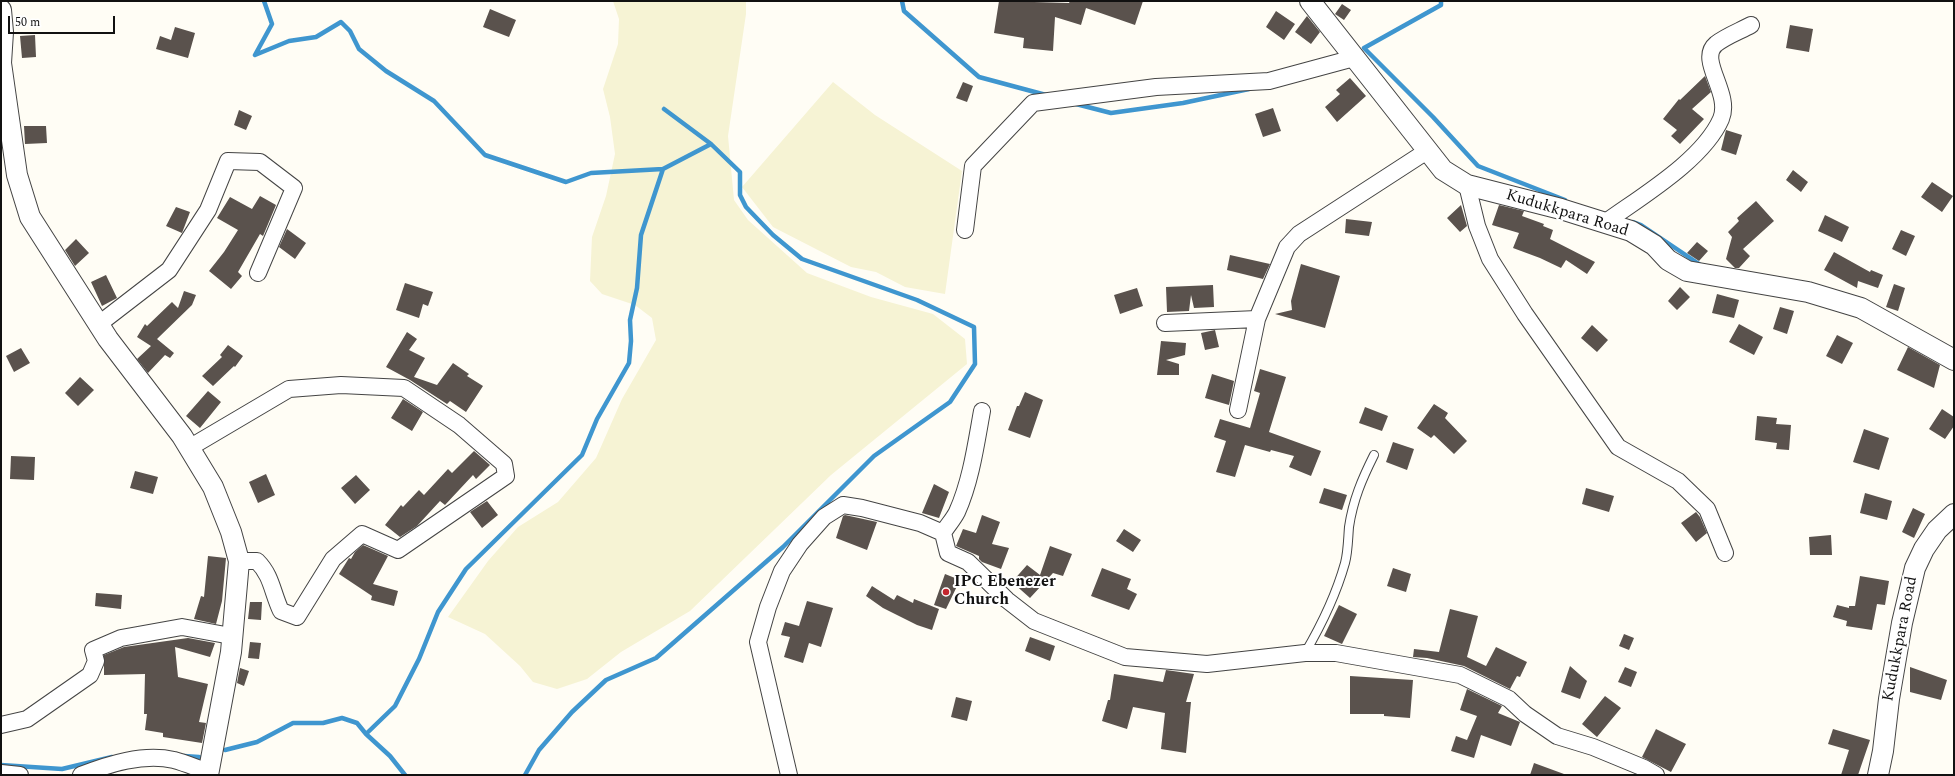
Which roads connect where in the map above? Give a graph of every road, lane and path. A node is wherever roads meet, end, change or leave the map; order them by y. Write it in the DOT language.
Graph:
graph roads {
  1 [pos="1310,1"];
  2 [pos="1,10"];
  3 [pos="1751,24"];
  4 [pos="1354,58"];
  5 [pos="1,62"];
  6 [pos="1427,151"];
  7 [pos="1467,185"];
  8 [pos="1606,222"];
  9 [pos="965,230"];
  10 [pos="258,273"];
  11 [pos="1257,319"];
  12 [pos="1165,322"];
  13 [pos="99,324"];
  14 [pos="1954,360"];
  15 [pos="1238,410"];
  16 [pos="982,411"];
  17 [pos="189,448"];
  18 [pos="1374,455"];
  19 [pos="1954,514"];
  20 [pos="943,533"];
  21 [pos="1725,553"];
  22 [pos="239,561"];
  23 [pos="231,636"];
  24 [pos="1305,653"];
  25 [pos="1,725"];
  26 [pos="1,773"];
  27 [pos="208,774"];
  28 [pos="20,775"];
  29 [pos="81,775"];
  30 [pos="789,775"];
  31 [pos="1656,775"];
  32 [pos="1878,775"];
  1 -- 4 [label="street, Kudukkpara Road"];
  2 -- 5 [label="street"];
  3 -- 8 [label="street"];
  4 -- 6 [label="street, Kudukkpara Road"];
  4 -- 9 [label="street"];
  5 -- 13 [label="street"];
  6 -- 7 [label="street, Kudukkpara Road"];
  6 -- 11 [label="street"];
  7 -- 8 [label="street, Kudukkpara Road"];
  7 -- 21 [label="street"];
  8 -- 14 [label="street, Kudukkpara Road"];
  10 -- 13 [label="street"];
  11 -- 12 [label="street"];
  11 -- 15 [label="street"];
  13 -- 17 [label="street"];
  16 -- 20 [label="street"];
  17 -- 22 [label="street"];
  17 -- 22 [label="street"];
  18 -- 24 [label="lane"];
  19 -- 32 [label="street, Kudukkpara Road"];
  20 -- 24 [label="street"];
  20 -- 30 [label="street"];
  22 -- 23 [label="street"];
  23 -- 25 [label="street"];
  23 -- 27 [label="street"];
  24 -- 31 [label="street"];
  26 -- 28 [label="street"];
  27 -- 29 [label="street"];
}
